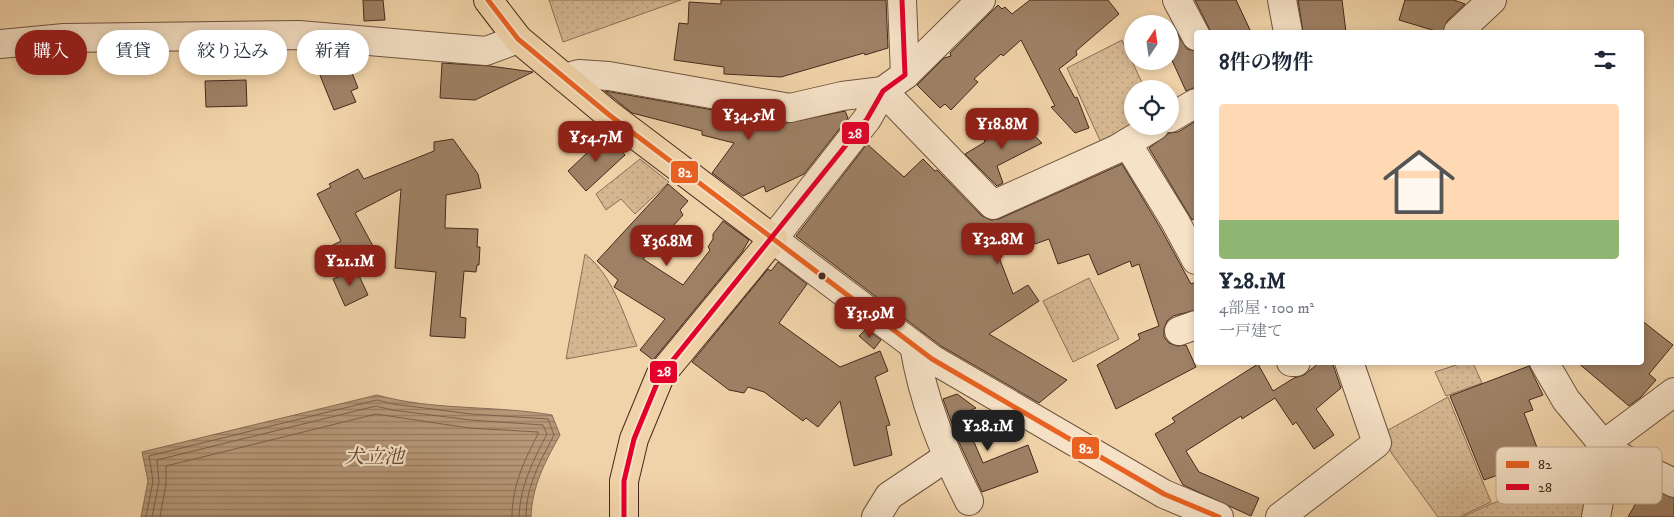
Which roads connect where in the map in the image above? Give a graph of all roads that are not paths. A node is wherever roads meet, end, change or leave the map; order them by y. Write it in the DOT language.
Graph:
graph roads {
  1 [pos="488,0"];
  2 [pos="902,0"];
  3 [pos="981,0"];
  4 [pos="1177,0"];
  5 [pos="1282,0"];
  6 [pos="1492,0"];
  7 [pos="1288,30"];
  8 [pos="1460,30"];
  9 [pos="1194,32"];
  10 [pos="518,39"];
  11 [pos="0,44"];
  12 [pos="905,75"];
  13 [pos="565,78"];
  14 [pos="883,91"];
  15 [pos="1194,104"];
  16 [pos="1179,113"];
  17 [pos="1140,135"];
  18 [pos="1127,143"];
  19 [pos="773,239"];
  20 [pos="1194,256"];
  21 [pos="914,345"];
  22 [pos="1349,365"];
  23 [pos="1546,365"];
  24 [pos="1674,392"];
  25 [pos="1600,447"];
  26 [pos="1601,447"];
  27 [pos="947,457"];
  28 [pos="1662,478"];
  29 [pos="1674,484"];
  30 [pos="969,501"];
  31 [pos="1598,504"];
  32 [pos="624,517"];
  33 [pos="876,517"];
  34 [pos="1219,517"];
  35 [pos="1280,517"];
  36 [pos="1596,517"];
  1 -- 10 [label="main road"];
  2 -- 12 [label="street"];
  3 -- 12 [label="street"];
  4 -- 9 [label="street"];
  5 -- 7 [label="street"];
  6 -- 8 [label="street"];
  10 -- 11 [label="street"];
  10 -- 13 [label="main road"];
  12 -- 14 [label="street"];
  13 -- 14 [label="street"];
  13 -- 19 [label="main road"];
  14 -- 18 [label="street"];
  14 -- 19 [label="street"];
  15 -- 16 [label="street"];
  17 -- 18 [label="street"];
  18 -- 20 [label="street"];
  19 -- 21 [label="street"];
  19 -- 32 [label="main road"];
  21 -- 27 [label="street"];
  21 -- 34 [label="street"];
  22 -- 35 [label="street"];
  23 -- 25 [label="street"];
  24 -- 26 [label="street"];
  27 -- 30 [label="street"];
  27 -- 33 [label="street"];
  28 -- 29 [label="street"];
  31 -- 36 [label="street"];
}
